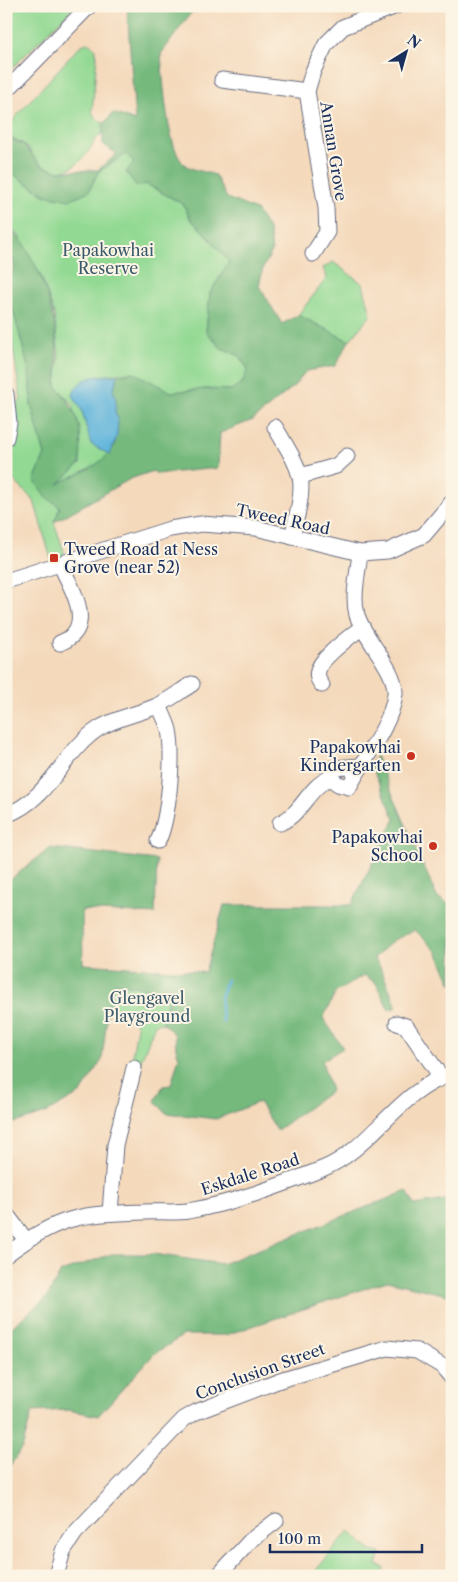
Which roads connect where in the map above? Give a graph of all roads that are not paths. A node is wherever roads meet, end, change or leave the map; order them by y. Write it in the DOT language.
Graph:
graph roads {
  1 [pos="89,6"];
  2 [pos="396,6"];
  3 [pos="222,80"];
  4 [pos="6,91"];
  5 [pos="307,91"];
  6 [pos="313,254"];
  7 [pos="6,394"];
  8 [pos="275,427"];
  9 [pos="6,438"];
  10 [pos="347,456"];
  11 [pos="301,476"];
  12 [pos="452,502"];
  13 [pos="292,537"];
  14 [pos="360,553"];
  15 [pos="60,564"];
  16 [pos="6,581"];
  17 [pos="362,627"];
  18 [pos="60,643"];
  19 [pos="192,684"];
  20 [pos="322,685"];
  21 [pos="159,705"];
  22 [pos="360,766"];
  23 [pos="330,778"];
  24 [pos="6,816"];
  25 [pos="280,823"];
  26 [pos="158,842"];
  27 [pos="397,1023"];
  28 [pos="134,1068"];
  29 [pos="446,1076"];
  30 [pos="110,1213"];
  31 [pos="6,1214"];
  32 [pos="26,1240"];
  33 [pos="6,1255"];
  34 [pos="452,1378"];
  35 [pos="276,1521"];
  36 [pos="56,1576"];
  37 [pos="218,1576"];
  1 -- 4 [label="street"];
  2 -- 5 [label="street, Annan Grove"];
  3 -- 5 [label="street"];
  5 -- 6 [label="street, Annan Grove"];
  7 -- 9 [label="street"];
  8 -- 11 [label="street"];
  10 -- 11 [label="street"];
  11 -- 13 [label="street"];
  12 -- 14 [label="street, Tweed Road"];
  13 -- 14 [label="street, Tweed Road"];
  13 -- 15 [label="street, Tweed Road"];
  14 -- 17 [label="street"];
  15 -- 16 [label="street, Tweed Road"];
  15 -- 18 [label="street"];
  17 -- 20 [label="street"];
  17 -- 22 [label="street"];
  19 -- 21 [label="street"];
  21 -- 24 [label="street"];
  21 -- 26 [label="street"];
  22 -- 23 [label="street"];
  22 -- 23 [label="street"];
  23 -- 25 [label="street"];
  27 -- 29 [label="street"];
  28 -- 30 [label="street"];
  29 -- 30 [label="street, Eskdale Road"];
  30 -- 32 [label="street, Eskdale Road"];
  31 -- 32 [label="street"];
  32 -- 33 [label="street, Eskdale Road"];
  34 -- 36 [label="street, Conclusion Street"];
  35 -- 37 [label="street"];
}
